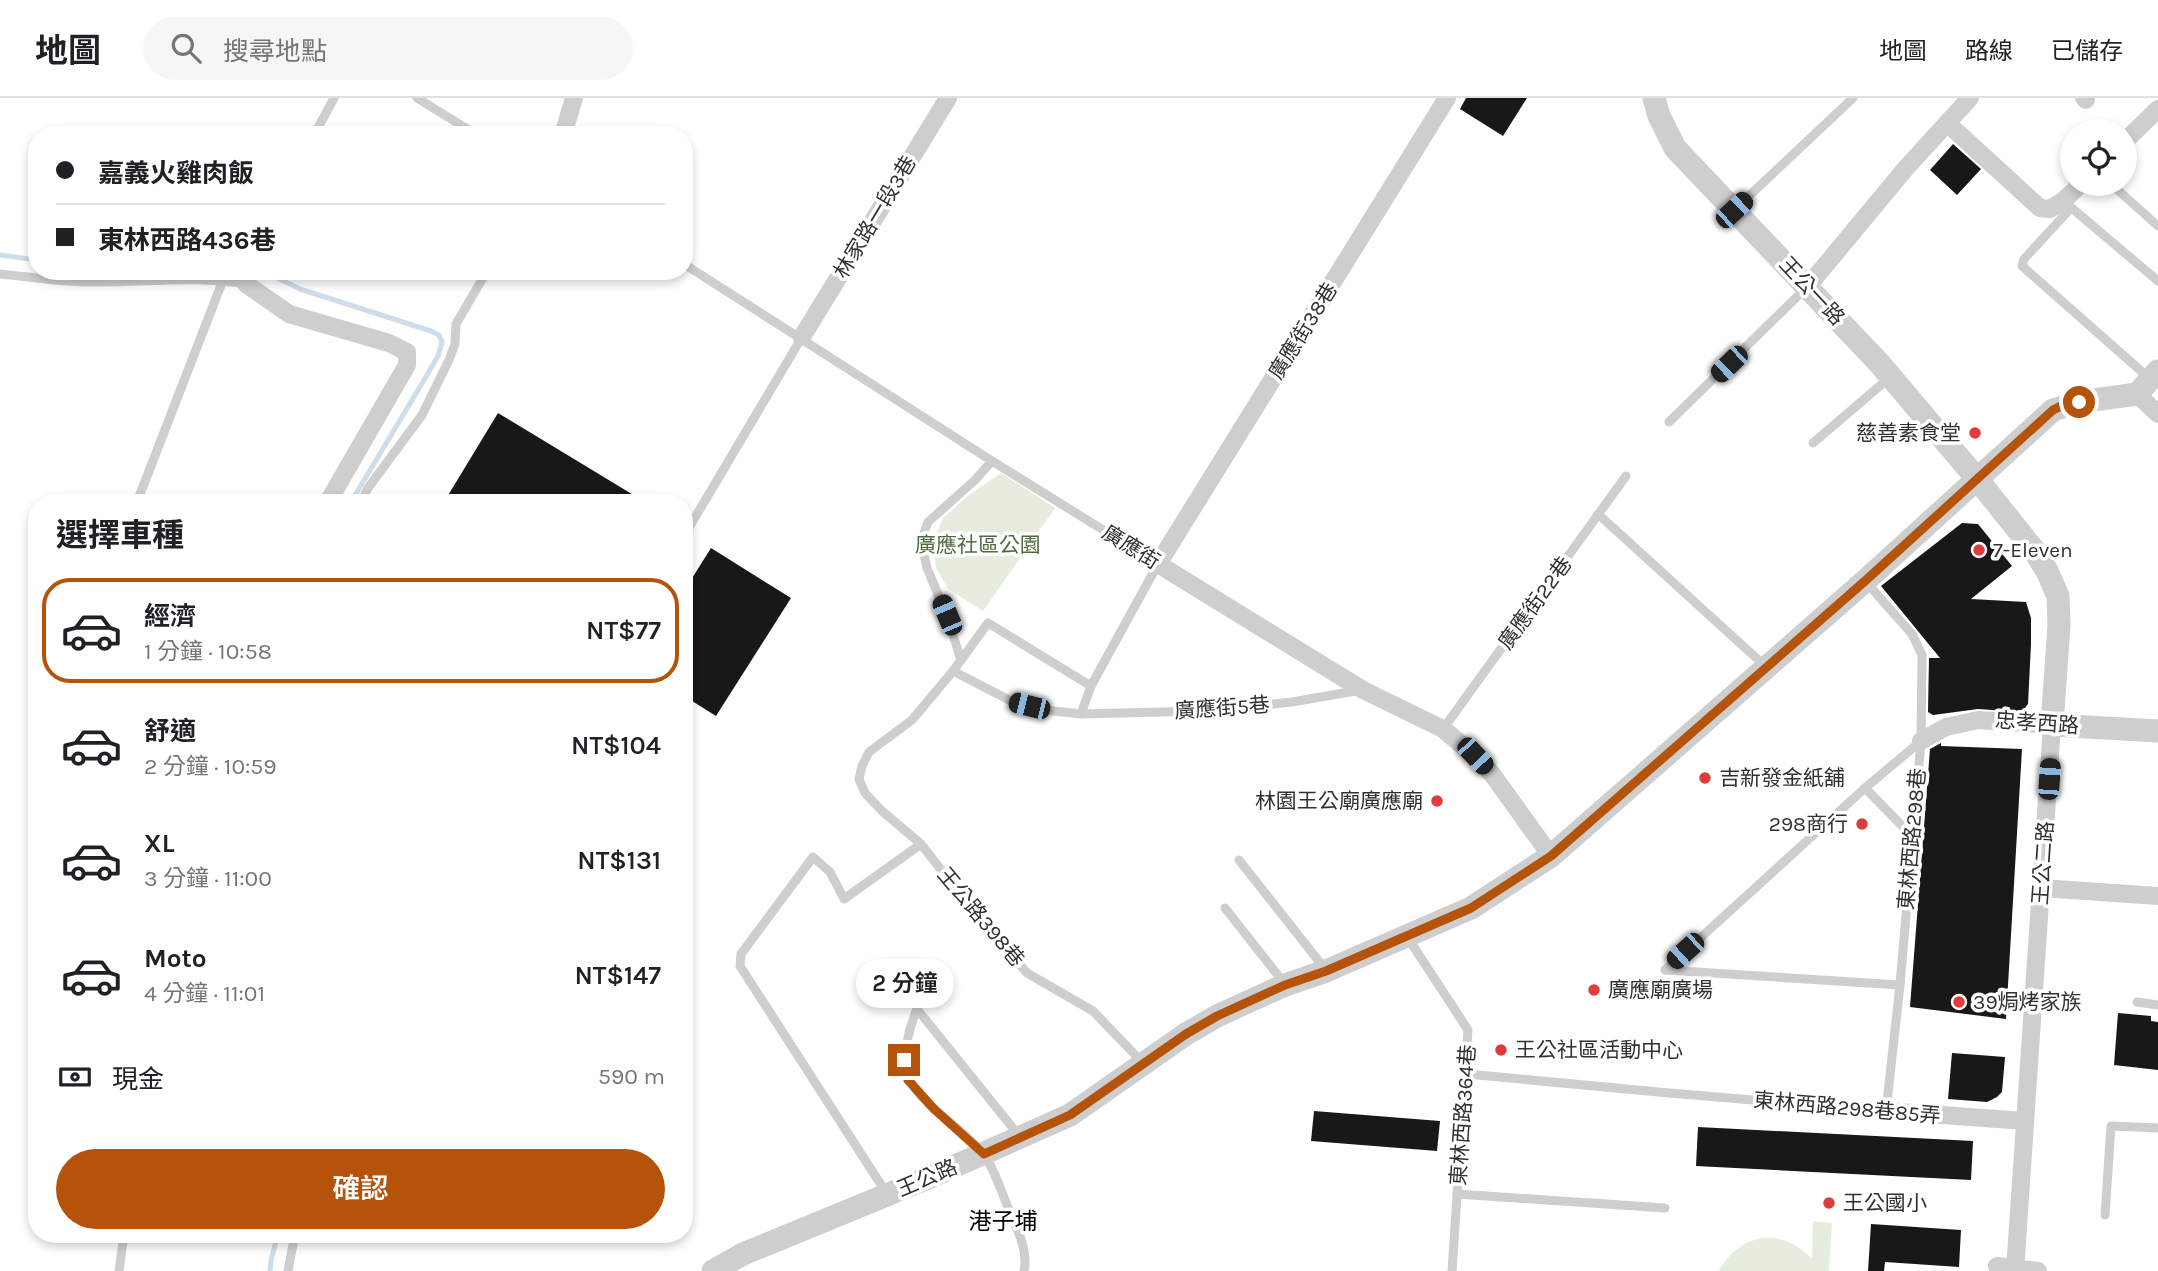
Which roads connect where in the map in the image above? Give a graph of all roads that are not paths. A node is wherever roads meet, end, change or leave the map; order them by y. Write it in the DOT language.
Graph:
graph roads {
  1 [pos="334,98"];
  2 [pos="417,98"];
  3 [pos="574,98"];
  4 [pos="948,98"];
  5 [pos="1447,98"];
  6 [pos="1654,98"];
  7 [pos="1853,98"];
  8 [pos="1970,98"];
  9 [pos="2158,109"];
  10 [pos="1947,123"];
  11 [pos="319,126"];
  12 [pos="462,126"];
  13 [pos="566,126"];
  14 [pos="2137,129"];
  15 [pos="2073,196"];
  16 [pos="2124,196"];
  17 [pos="2067,204"];
  18 [pos="1734,210"];
  19 [pos="2158,226"];
  20 [pos="693,270"];
  21 [pos="0,274"];
  22 [pos="28,277"];
  23 [pos="67,280"];
  24 [pos="223,280"];
  25 [pos="482,280"];
  26 [pos="2158,281"];
  27 [pos="246,284"];
  28 [pos="1808,286"];
  29 [pos="802,337"];
  30 [pos="1891,377"];
  31 [pos="2148,381"];
  32 [pos="2158,414"];
  33 [pos="1669,422"];
  34 [pos="1813,443"];
  35 [pos="992,461"];
  36 [pos="1626,476"];
  37 [pos="1978,480"];
  38 [pos="140,494"];
  39 [pos="333,494"];
  40 [pos="365,494"];
  41 [pos="1598,514"];
  42 [pos="693,521"];
  43 [pos="1158,564"];
  44 [pos="1865,581"];
  45 [pos="961,660"];
  46 [pos="1767,667"];
  47 [pos="953,671"];
  48 [pos="1091,686"];
  49 [pos="1363,690"];
  50 [pos="1080,713"];
  51 [pos="2052,725"];
  52 [pos="1443,729"];
  53 [pos="2158,731"];
  54 [pos="1921,741"];
  55 [pos="1865,788"];
  56 [pos="1912,836"];
  57 [pos="921,844"];
  58 [pos="1551,856"];
  59 [pos="1239,860"];
  60 [pos="2041,888"];
  61 [pos="2158,896"];
  62 [pos="1225,908"];
  63 [pos="1406,935"];
  64 [pos="1326,971"];
  65 [pos="1285,985"];
  66 [pos="1900,985"];
  67 [pos="2137,1002"];
  68 [pos="2158,1005"];
  69 [pos="1143,1063"];
  70 [pos="1466,1074"];
  71 [pos="1886,1111"];
  72 [pos="2025,1122"];
  73 [pos="2158,1128"];
  74 [pos="1021,1138"];
  75 [pos="984,1154"];
  76 [pos="887,1195"];
  77 [pos="1457,1195"];
  78 [pos="1665,1208"];
  79 [pos="2105,1215"];
  80 [pos="123,1243"];
  81 [pos="293,1243"];
  82 [pos="1997,1266"];
  83 [pos="2016,1270"];
  84 [pos="119,1271"];
  85 [pos="288,1271"];
  86 [pos="713,1271"];
  87 [pos="1024,1271"];
  88 [pos="1452,1271"];
  89 [pos="2038,1271"];
  1 -- 11 [label="lane"];
  2 -- 12 [label="lane"];
  3 -- 13 [label="street"];
  4 -- 29 [label="street, 林家路一段3巷"];
  5 -- 43 [label="street, 廣應街38巷"];
  6 -- 18 [label="street, 王公一路"];
  7 -- 18 [label="lane"];
  8 -- 10 [label="street"];
  9 -- 14 [label="street"];
  10 -- 17 [label="street"];
  10 -- 28 [label="street"];
  15 -- 17 [label="street"];
  16 -- 19 [label="lane"];
  17 -- 26 [label="lane"];
  17 -- 31 [label="lane"];
  18 -- 28 [label="street, 王公一路"];
  20 -- 29 [label="lane, 廣應街"];
  21 -- 22 [label="lane"];
  23 -- 24 [label="lane"];
  24 -- 27 [label="lane"];
  24 -- 38 [label="lane"];
  25 -- 40 [label="lane"];
  27 -- 39 [label="street"];
  28 -- 30 [label="street, 王公一路"];
  28 -- 33 [label="lane"];
  29 -- 35 [label="lane, 廣應街"];
  29 -- 42 [label="lane"];
  30 -- 34 [label="lane"];
  30 -- 37 [label="street, 王公一路"];
  31 -- 32 [label="street"];
  31 -- 37 [label="street, 王公路"];
  35 -- 43 [label="lane, 廣應街"];
  35 -- 45 [label="lane"];
  36 -- 41 [label="lane, 廣應街22巷"];
  37 -- 44 [label="street, 王公路"];
  37 -- 51 [label="street, 王公二路"];
  41 -- 46 [label="lane"];
  41 -- 52 [label="lane, 廣應街22巷"];
  43 -- 48 [label="lane"];
  43 -- 49 [label="street, 廣應街"];
  44 -- 46 [label="street, 王公路"];
  44 -- 54 [label="lane"];
  45 -- 47 [label="lane"];
  45 -- 48 [label="lane"];
  46 -- 58 [label="street, 王公路"];
  47 -- 50 [label="lane, 廣應街5巷"];
  47 -- 57 [label="lane"];
  48 -- 50 [label="lane"];
  49 -- 50 [label="lane, 廣應街5巷"];
  49 -- 52 [label="street, 廣應街"];
  51 -- 53 [label="street, 忠孝西路"];
  51 -- 54 [label="street, 忠孝西路"];
  51 -- 60 [label="street, 王公二路"];
  52 -- 58 [label="street, 廣應街"];
  54 -- 55 [label="lane, 東林西路298巷"];
  54 -- 56 [label="lane, 東林西路298巷"];
  55 -- 56 [label="lane"];
  55 -- 66 [label="lane, 東林西路298巷"];
  56 -- 66 [label="lane, 東林西路298巷"];
  57 -- 69 [label="lane, 王公路398巷"];
  57 -- 76 [label="lane"];
  58 -- 63 [label="street, 王公路"];
  59 -- 64 [label="lane"];
  60 -- 61 [label="street"];
  60 -- 72 [label="street, 王公二路"];
  62 -- 65 [label="lane"];
  63 -- 64 [label="street, 王公路"];
  63 -- 70 [label="lane, 東林西路364巷"];
  64 -- 65 [label="street, 王公路"];
  65 -- 69 [label="street, 王公路"];
  66 -- 71 [label="lane, 東林西路298巷"];
  67 -- 68 [label="lane"];
  69 -- 74 [label="street, 王公路"];
  70 -- 71 [label="lane, 東林西路298巷85弄"];
  70 -- 77 [label="lane, 東林西路364巷"];
  71 -- 72 [label="street, 東林西路298巷85弄"];
  72 -- 83 [label="street, 王公二路"];
  73 -- 79 [label="lane"];
  74 -- 75 [label="street, 王公路"];
  74 -- 75 [label="lane"];
  75 -- 76 [label="street, 王公路"];
  75 -- 87 [label="lane"];
  76 -- 86 [label="street, 王公路"];
  77 -- 78 [label="lane"];
  77 -- 88 [label="lane, 東林西路364巷"];
  80 -- 84 [label="lane"];
  81 -- 85 [label="lane"];
  82 -- 83 [label="street"];
  83 -- 89 [label="street"];
}
